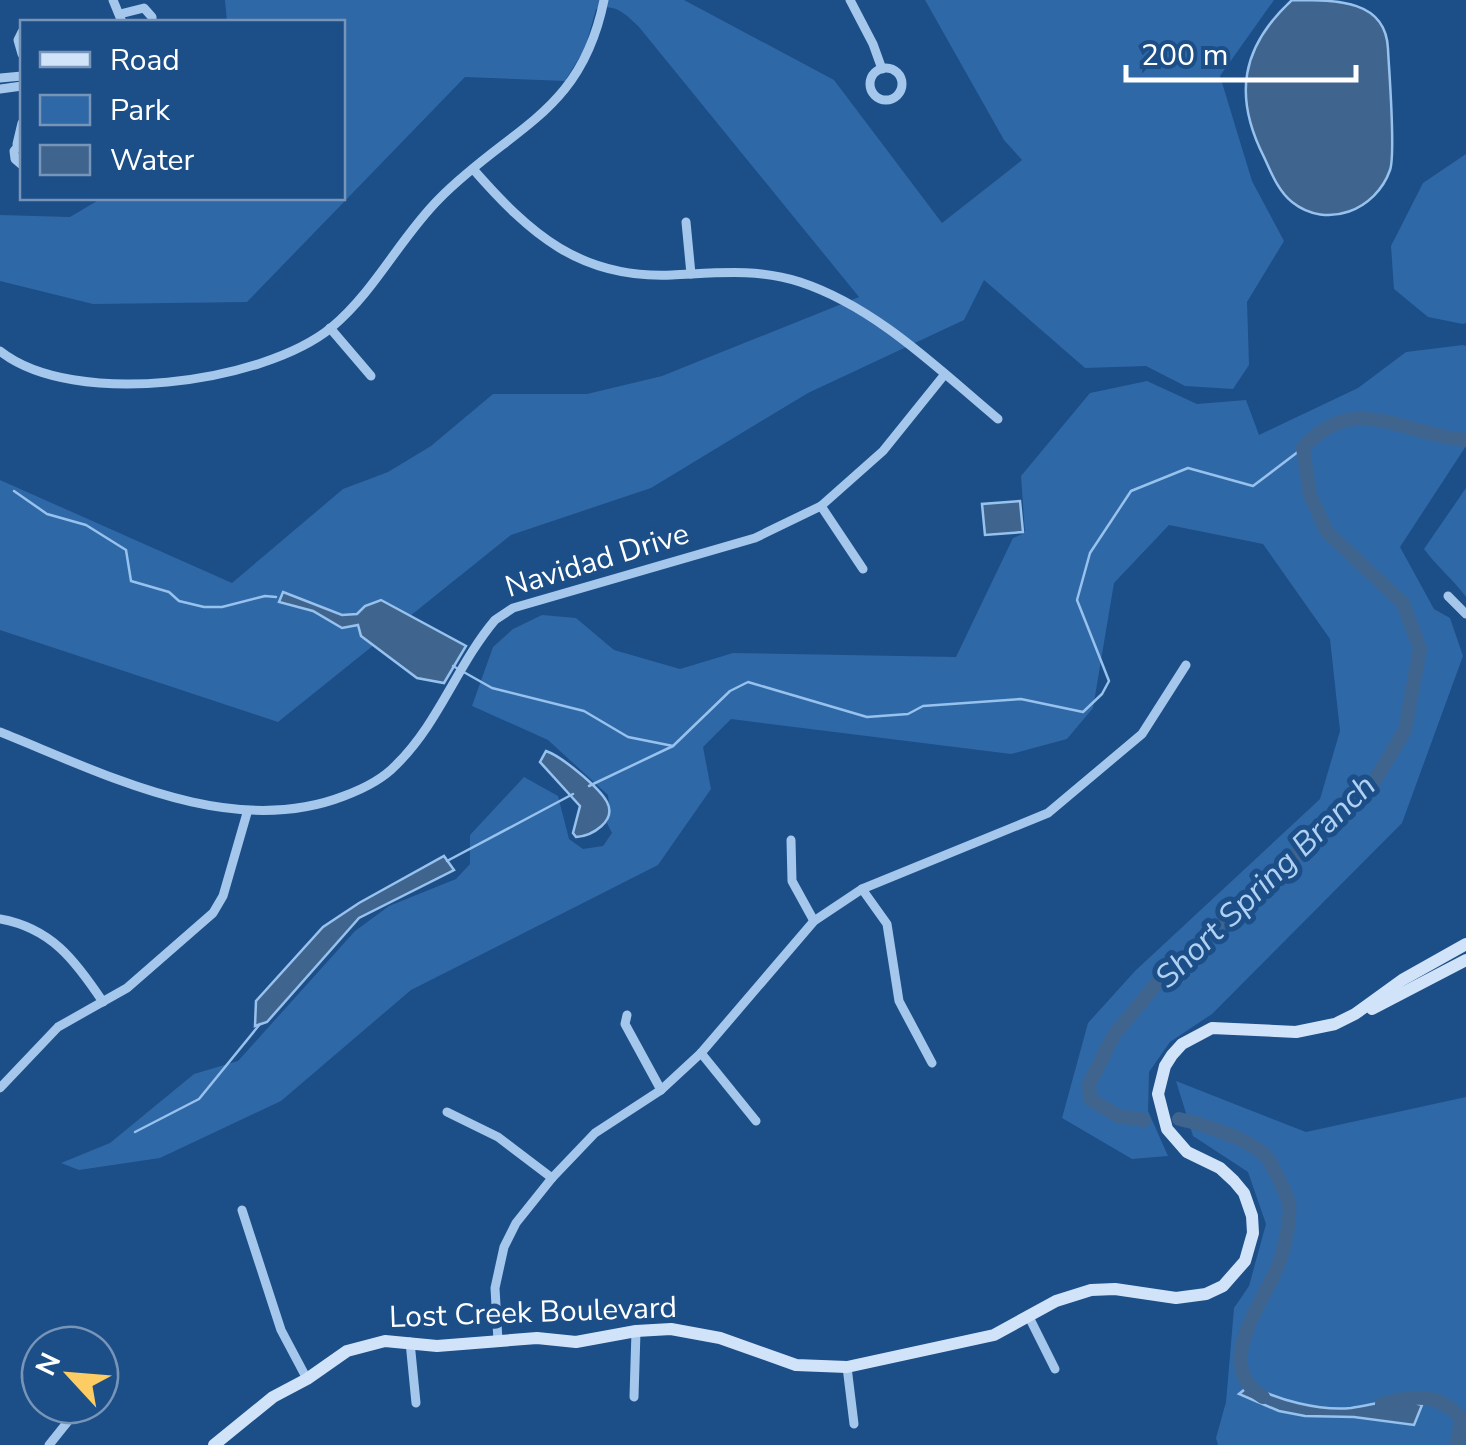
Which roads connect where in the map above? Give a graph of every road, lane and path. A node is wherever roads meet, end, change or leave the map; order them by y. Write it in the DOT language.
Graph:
graph roads {
  1 [pos="113,0"];
  2 [pos="604,0"];
  3 [pos="850,0"];
  4 [pos="121,18"];
  5 [pos="152,20"];
  6 [pos="882,69"];
  7 [pos="474,169"];
  8 [pos="686,222"];
  9 [pos="691,274"];
  10 [pos="330,328"];
  11 [pos="0,350"];
  12 [pos="945,374"];
  13 [pos="370,376"];
  14 [pos="998,419"];
  15 [pos="821,506"];
  16 [pos="863,569"];
  17 [pos="1448,596"];
  18 [pos="1466,614"];
  19 [pos="1186,665"];
  20 [pos="0,732"];
  21 [pos="247,812"];
  22 [pos="791,840"];
  23 [pos="862,889"];
  24 [pos="0,919"];
  25 [pos="814,920"];
  26 [pos="1466,944"];
  27 [pos="1466,960"];
  28 [pos="102,1002"];
  29 [pos="1355,1014"];
  30 [pos="627,1015"];
  31 [pos="701,1053"];
  32 [pos="932,1062"];
  33 [pos="0,1088"];
  34 [pos="662,1090"];
  35 [pos="447,1112"];
  36 [pos="756,1121"];
  37 [pos="552,1178"];
  38 [pos="242,1210"];
  39 [pos="1029,1316"];
  40 [pos="636,1330"];
  41 [pos="498,1340"];
  42 [pos="410,1342"];
  43 [pos="847,1367"];
  44 [pos="1055,1369"];
  45 [pos="307,1379"];
  46 [pos="634,1397"];
  47 [pos="416,1403"];
  48 [pos="854,1424"];
  49 [pos="66,1425"];
  50 [pos="50,1445"];
  51 [pos="214,1445"];
  1 -- 4 [label="street"];
  2 -- 7 [label="street"];
  3 -- 6 [label="street"];
  4 -- 5 [label="street"];
  7 -- 9 [label="street"];
  7 -- 10 [label="street"];
  8 -- 9 [label="street"];
  9 -- 12 [label="street"];
  10 -- 11 [label="street"];
  10 -- 13 [label="street"];
  12 -- 14 [label="street"];
  12 -- 15 [label="street, Navidad Drive"];
  15 -- 16 [label="street"];
  15 -- 21 [label="street, Navidad Drive"];
  17 -- 18 [label="street"];
  19 -- 23 [label="street"];
  20 -- 21 [label="street, Navidad Drive"];
  21 -- 28 [label="street"];
  22 -- 25 [label="street"];
  23 -- 25 [label="street"];
  23 -- 32 [label="street"];
  24 -- 28 [label="street"];
  25 -- 31 [label="street"];
  26 -- 29 [label="street, Lost Creek Boulevard"];
  27 -- 29 [label="street, Lost Creek Boulevard"];
  28 -- 33 [label="street"];
  29 -- 39 [label="street, Lost Creek Boulevard"];
  30 -- 34 [label="street"];
  31 -- 34 [label="street"];
  31 -- 36 [label="street"];
  34 -- 37 [label="street"];
  35 -- 37 [label="street"];
  37 -- 41 [label="street"];
  38 -- 45 [label="street"];
  39 -- 43 [label="street, Lost Creek Boulevard"];
  39 -- 44 [label="street"];
  40 -- 41 [label="street, Lost Creek Boulevard"];
  40 -- 43 [label="street, Lost Creek Boulevard"];
  40 -- 46 [label="street"];
  41 -- 42 [label="street, Lost Creek Boulevard"];
  42 -- 45 [label="street, Lost Creek Boulevard"];
  42 -- 47 [label="street"];
  43 -- 48 [label="street"];
  45 -- 51 [label="street, Lost Creek Boulevard"];
  49 -- 50 [label="street"];
}
